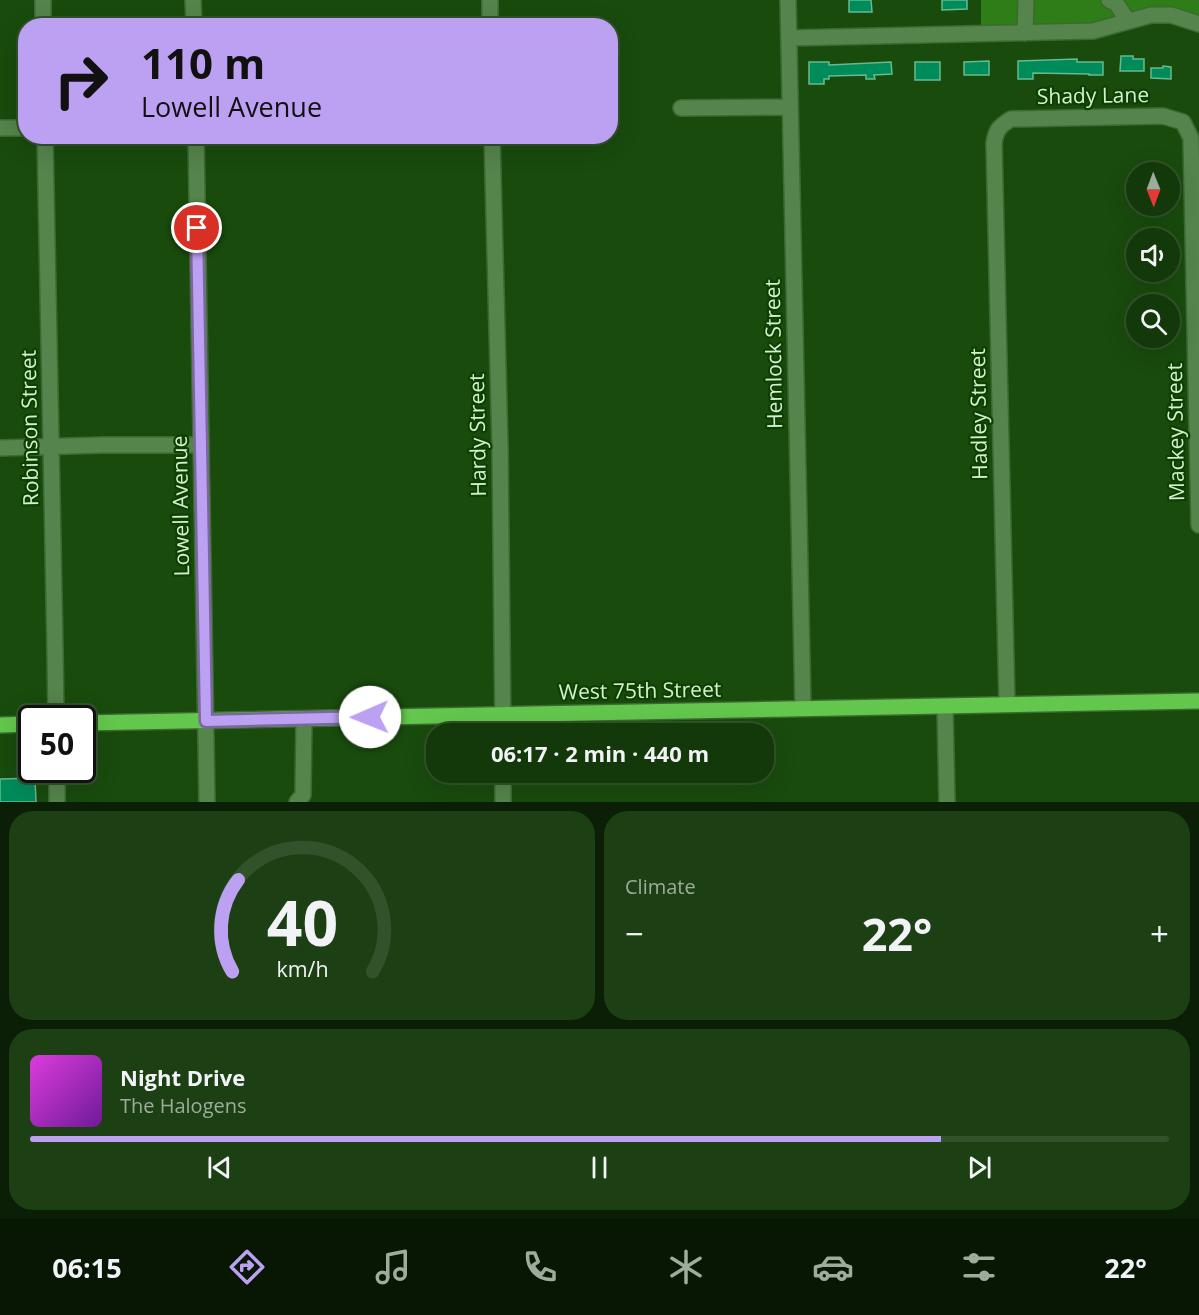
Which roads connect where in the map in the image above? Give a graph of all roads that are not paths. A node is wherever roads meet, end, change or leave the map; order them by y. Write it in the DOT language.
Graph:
graph roads {
  1 [pos="43,0"];
  2 [pos="193,0"];
  3 [pos="489,0"];
  4 [pos="788,0"];
  5 [pos="1027,0"];
  6 [pos="1109,0"];
  7 [pos="43,18"];
  8 [pos="194,18"];
  9 [pos="490,18"];
  10 [pos="1128,21"];
  11 [pos="1199,24"];
  12 [pos="1025,33"];
  13 [pos="790,38"];
  14 [pos="790,106"];
  15 [pos="681,108"];
  16 [pos="1002,125"];
  17 [pos="1184,125"];
  18 [pos="0,128"];
  19 [pos="18,128"];
  20 [pos="45,144"];
  21 [pos="195,144"];
  22 [pos="492,144"];
  23 [pos="200,446"];
  24 [pos="51,447"];
  25 [pos="0,448"];
  26 [pos="1199,525"];
  27 [pos="1199,701"];
  28 [pos="56,705"];
  29 [pos="1006,705"];
  30 [pos="945,707"];
  31 [pos="802,708"];
  32 [pos="502,715"];
  33 [pos="304,719"];
  34 [pos="206,721"];
  35 [pos="96,723"];
  36 [pos="502,723"];
  37 [pos="18,724"];
  38 [pos="0,725"];
  39 [pos="57,783"];
  40 [pos="503,783"];
  41 [pos="57,802"];
  42 [pos="207,802"];
  43 [pos="297,802"];
  44 [pos="503,802"];
  45 [pos="947,802"];
  1 -- 7 [label="street"];
  2 -- 8 [label="street"];
  3 -- 9 [label="street"];
  4 -- 13 [label="street, Hemlock Street"];
  5 -- 12 [label="street"];
  6 -- 10 [label="street"];
  10 -- 11 [label="street"];
  10 -- 12 [label="street"];
  12 -- 13 [label="street"];
  13 -- 14 [label="street, Hemlock Street"];
  14 -- 15 [label="street"];
  14 -- 31 [label="street, Hemlock Street"];
  16 -- 17 [label="street, Shady Lane"];
  16 -- 29 [label="street, Hadley Street"];
  17 -- 26 [label="street, Mackey Street"];
  18 -- 19 [label="street"];
  20 -- 24 [label="street, Robinson Street"];
  21 -- 23 [label="street, Lowell Avenue"];
  22 -- 32 [label="street, Hardy Street"];
  23 -- 24 [label="street"];
  23 -- 34 [label="street, Lowell Avenue"];
  24 -- 25 [label="street"];
  24 -- 28 [label="street, Robinson Street"];
  27 -- 29 [label="main road, West 75th Street"];
  29 -- 30 [label="main road, West 75th Street"];
  30 -- 31 [label="main road, West 75th Street"];
  30 -- 45 [label="street"];
  31 -- 32 [label="main road, West 75th Street"];
  32 -- 33 [label="main road, West 75th Street"];
  32 -- 36 [label="street, Hardy Street"];
  33 -- 34 [label="main road, West 75th Street"];
  33 -- 43 [label="street"];
  34 -- 35 [label="main road, West 75th Street"];
  34 -- 42 [label="street, Lowell Avenue"];
  37 -- 38 [label="main road"];
  39 -- 41 [label="street"];
  40 -- 44 [label="street"];
}
